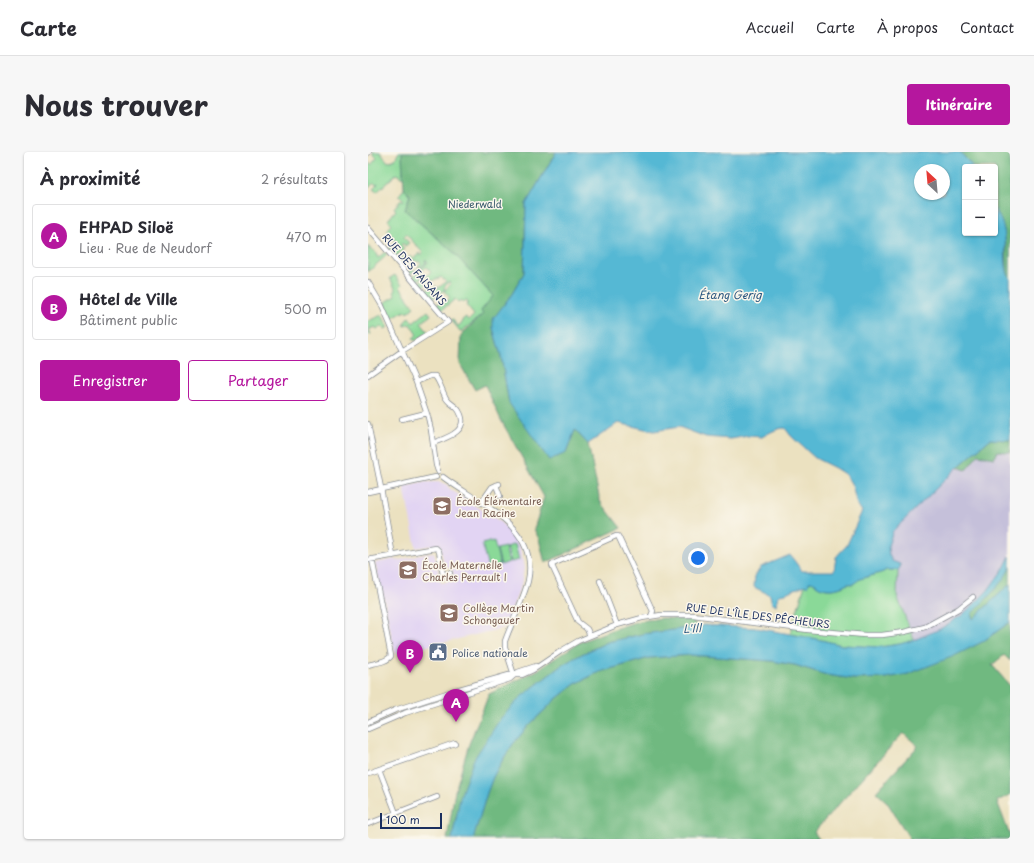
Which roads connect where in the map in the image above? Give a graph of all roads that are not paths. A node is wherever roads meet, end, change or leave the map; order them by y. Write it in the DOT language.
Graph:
graph roads {
  1 [pos="368,228"];
  2 [pos="368,282"];
  3 [pos="402,351"];
  4 [pos="368,375"];
  5 [pos="416,382"];
  6 [pos="426,413"];
  7 [pos="402,419"];
  8 [pos="368,424"];
  9 [pos="433,443"];
  10 [pos="438,471"];
  11 [pos="436,476"];
  12 [pos="443,477"];
  13 [pos="381,488"];
  14 [pos="368,492"];
  15 [pos="500,496"];
  16 [pos="481,503"];
  17 [pos="393,556"];
  18 [pos="370,559"];
  19 [pos="450,573"];
  20 [pos="600,581"];
  21 [pos="972,597"];
  22 [pos="651,616"];
  23 [pos="617,625"];
  24 [pos="590,636"];
  25 [pos="368,665"];
  26 [pos="514,675"];
  27 [pos="456,690"];
  28 [pos="456,696"];
  29 [pos="403,707"];
  30 [pos="404,713"];
  31 [pos="368,722"];
  32 [pos="368,729"];
  33 [pos="455,743"];
  34 [pos="379,769"];
  35 [pos="368,773"];
  36 [pos="437,797"];
  37 [pos="396,814"];
  38 [pos="368,824"];
  1 -- 3 [label="street, RUE DES FAISANS"];
  2 -- 3 [label="street"];
  3 -- 4 [label="street"];
  3 -- 5 [label="street"];
  5 -- 6 [label="street"];
  5 -- 9 [label="street"];
  6 -- 7 [label="street"];
  6 -- 9 [label="street"];
  8 -- 13 [label="street"];
  9 -- 10 [label="street"];
  10 -- 11 [label="street"];
  10 -- 12 [label="street"];
  11 -- 12 [label="street"];
  11 -- 13 [label="street"];
  12 -- 16 [label="street"];
  13 -- 14 [label="street"];
  13 -- 17 [label="street"];
  15 -- 16 [label="street"];
  16 -- 26 [label="street"];
  17 -- 18 [label="street"];
  17 -- 19 [label="street"];
  18 -- 25 [label="street"];
  20 -- 23 [label="street"];
  21 -- 22 [label="street, RUE DE L'ÎLE DES PÊCHEURS"];
  22 -- 23 [label="street, RUE DE L'ÎLE DES PÊCHEURS"];
  22 -- 24 [label="street"];
  23 -- 24 [label="street, RUE DE L'ÎLE DES PÊCHEURS"];
  24 -- 26 [label="street, RUE DE L'ÎLE DES PÊCHEURS"];
  26 -- 27 [label="street, RUE DE L'ÎLE DES PÊCHEURS"];
  26 -- 28 [label="street, RUE DE L'ÎLE DES PÊCHEURS"];
  27 -- 28 [label="street"];
  27 -- 29 [label="street, RUE DE L'ÎLE DES PÊCHEURS"];
  28 -- 30 [label="street, RUE DE L'ÎLE DES PÊCHEURS"];
  29 -- 30 [label="street"];
  29 -- 31 [label="street, RUE DE L'ÎLE DES PÊCHEURS"];
  30 -- 32 [label="street, RUE DE L'ÎLE DES PÊCHEURS"];
  33 -- 34 [label="street"];
  34 -- 35 [label="street"];
  34 -- 37 [label="street"];
  36 -- 37 [label="street"];
  37 -- 38 [label="street"];
}
